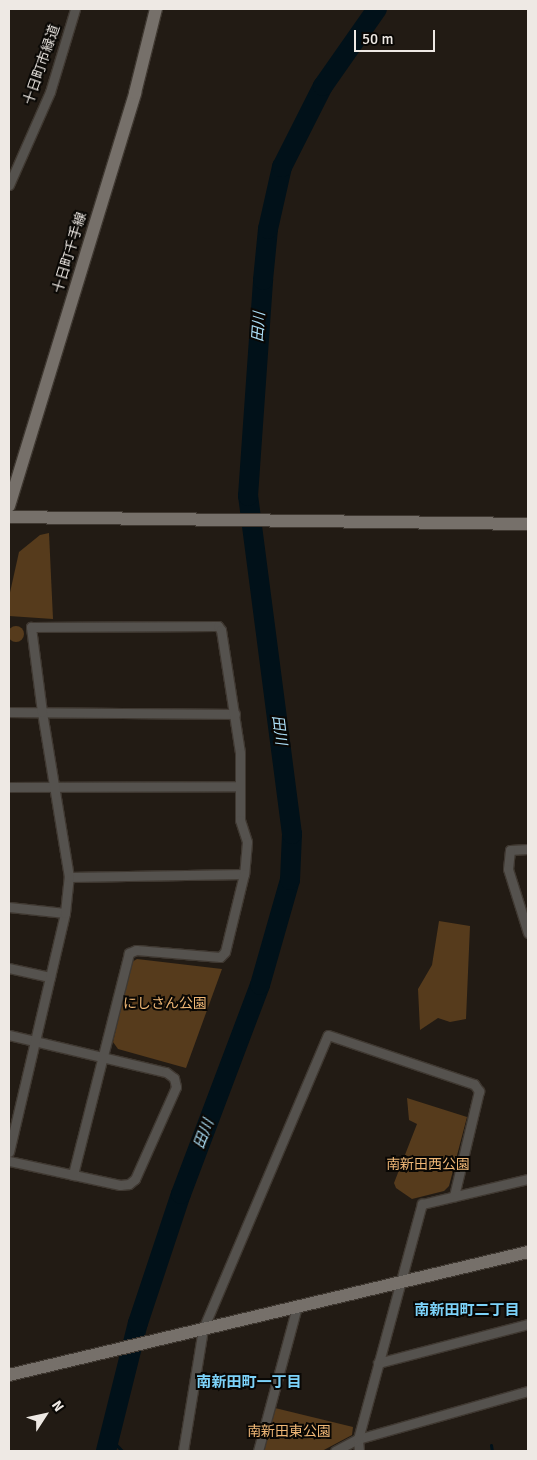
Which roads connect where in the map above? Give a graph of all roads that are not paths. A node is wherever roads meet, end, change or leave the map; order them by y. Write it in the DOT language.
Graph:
graph roads {
  1 [pos="74,9"];
  2 [pos="156,9"];
  3 [pos="9,185"];
  4 [pos="9,506"];
  5 [pos="9,517"];
  6 [pos="528,524"];
  7 [pos="9,712"];
  8 [pos="42,712"];
  9 [pos="234,714"];
  10 [pos="54,786"];
  11 [pos="240,786"];
  12 [pos="9,787"];
  13 [pos="528,849"];
  14 [pos="244,874"];
  15 [pos="69,876"];
  16 [pos="9,907"];
  17 [pos="65,913"];
  18 [pos="528,933"];
  19 [pos="9,968"];
  20 [pos="50,977"];
  21 [pos="9,1035"];
  22 [pos="35,1041"];
  23 [pos="101,1056"];
  24 [pos="9,1152"];
  25 [pos="9,1160"];
  26 [pos="73,1175"];
  27 [pos="528,1179"];
  28 [pos="454,1196"];
  29 [pos="528,1252"];
  30 [pos="400,1282"];
  31 [pos="297,1306"];
  32 [pos="528,1324"];
  33 [pos="203,1330"];
  34 [pos="378,1363"];
  35 [pos="9,1375"];
  36 [pos="528,1391"];
  37 [pos="358,1439"];
  38 [pos="183,1451"];
  39 [pos="258,1451"];
  40 [pos="335,1451"];
  41 [pos="359,1451"];
  1 -- 3 [label="street, 十日町市緑道"];
  2 -- 4 [label="street, 十日町千手線"];
  5 -- 6 [label="street"];
  7 -- 8 [label="street"];
  8 -- 9 [label="street"];
  8 -- 9 [label="street"];
  8 -- 10 [label="street"];
  9 -- 11 [label="street"];
  10 -- 11 [label="street"];
  10 -- 12 [label="street"];
  10 -- 15 [label="street"];
  11 -- 14 [label="street"];
  13 -- 18 [label="street"];
  14 -- 15 [label="street"];
  14 -- 23 [label="street"];
  15 -- 17 [label="street"];
  16 -- 17 [label="street"];
  17 -- 20 [label="street"];
  19 -- 20 [label="street"];
  20 -- 22 [label="street"];
  21 -- 22 [label="street"];
  22 -- 23 [label="street"];
  22 -- 24 [label="street"];
  23 -- 26 [label="street"];
  23 -- 26 [label="street"];
  25 -- 26 [label="street"];
  27 -- 28 [label="street"];
  28 -- 30 [label="street"];
  28 -- 33 [label="street"];
  29 -- 30 [label="street"];
  30 -- 31 [label="street"];
  30 -- 34 [label="street"];
  31 -- 33 [label="street"];
  31 -- 39 [label="street"];
  32 -- 34 [label="street"];
  33 -- 35 [label="street"];
  33 -- 38 [label="street"];
  34 -- 37 [label="street"];
  36 -- 37 [label="street"];
  37 -- 40 [label="street"];
  37 -- 41 [label="street"];
}
